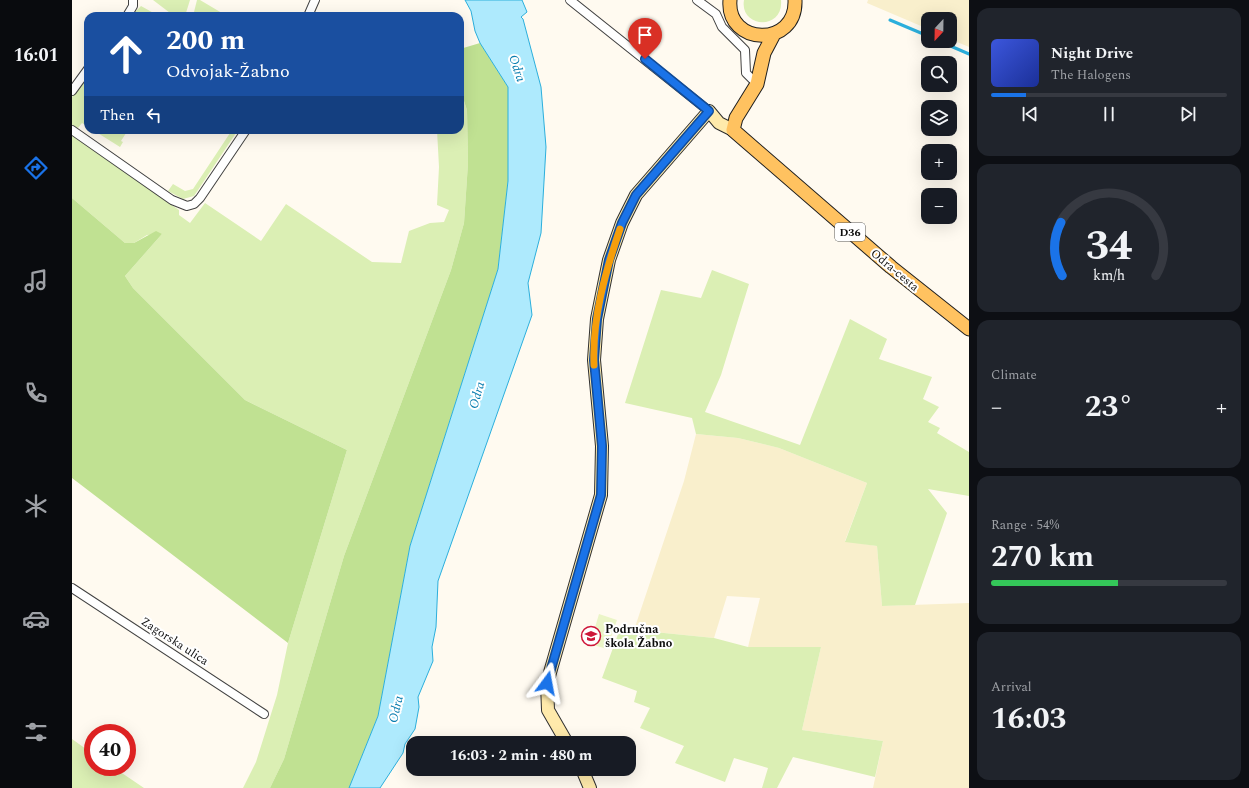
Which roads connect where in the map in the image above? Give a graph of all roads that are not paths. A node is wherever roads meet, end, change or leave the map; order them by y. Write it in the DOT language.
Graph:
graph roads {
  1 [pos="133,0"];
  2 [pos="315,0"];
  3 [pos="570,0"];
  4 [pos="697,0"];
  5 [pos="729,1"];
  6 [pos="796,2"];
  7 [pos="130,12"];
  8 [pos="310,12"];
  9 [pos="744,30"];
  10 [pos="774,34"];
  11 [pos="760,66"];
  12 [pos="84,74"];
  13 [pos="757,84"];
  14 [pos="72,91"];
  15 [pos="709,111"];
  16 [pos="72,130"];
  17 [pos="733,130"];
  18 [pos="243,134"];
  19 [pos="969,330"];
  20 [pos="72,588"];
  21 [pos="264,714"];
  22 [pos="563,736"];
  23 [pos="585,776"];
  24 [pos="590,788"];
  1 -- 7 [label="street"];
  2 -- 8 [label="street"];
  3 -- 15 [label="street, Odra-cesta"];
  4 -- 13 [label="street"];
  5 -- 9 [label="main road"];
  6 -- 10 [label="main road"];
  9 -- 10 [label="main road"];
  9 -- 11 [label="main road"];
  10 -- 11 [label="main road"];
  11 -- 13 [label="main road"];
  12 -- 14 [label="street"];
  13 -- 17 [label="main road"];
  15 -- 17 [label="street, Odra-cesta"];
  15 -- 22 [label="street"];
  16 -- 18 [label="street"];
  17 -- 19 [label="main road, Odra-cesta / D36"];
  20 -- 21 [label="street, Zagorska ulica"];
  23 -- 24 [label="street"];
}
